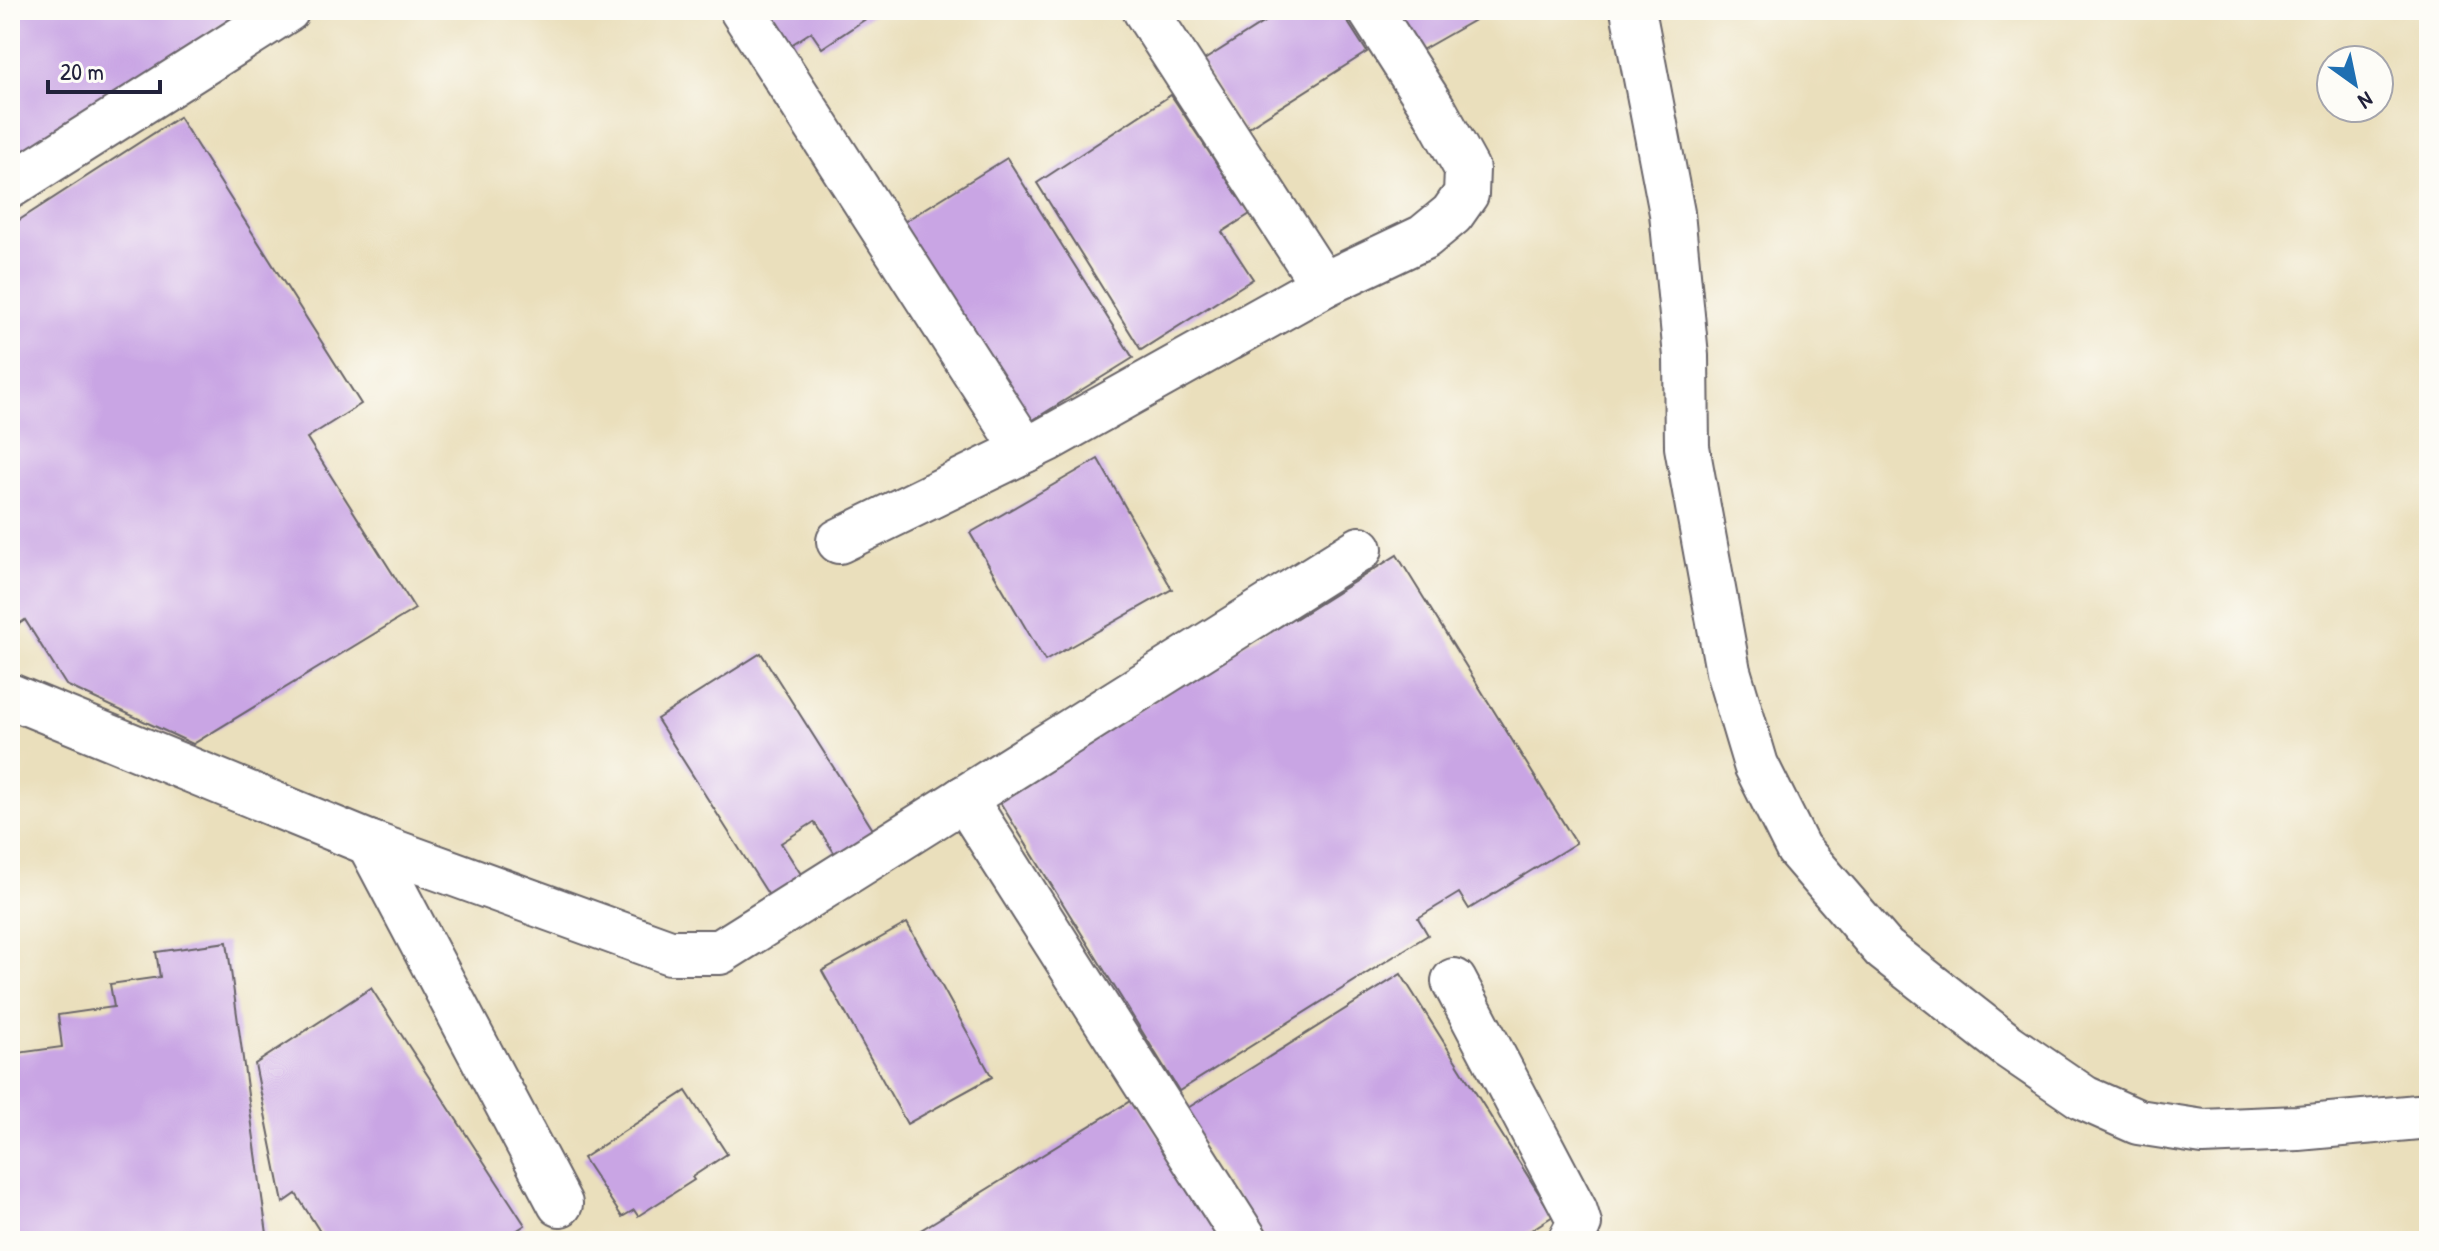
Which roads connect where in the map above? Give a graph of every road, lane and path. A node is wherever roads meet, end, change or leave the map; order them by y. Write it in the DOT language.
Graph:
graph roads {
  1 [pos="287,10"];
  2 [pos="742,10"];
  3 [pos="1145,10"];
  4 [pos="1370,10"];
  5 [pos="1633,10"];
  6 [pos="10,186"];
  7 [pos="1323,285"];
  8 [pos="1025,450"];
  9 [pos="839,541"];
  10 [pos="1360,549"];
  11 [pos="10,696"];
  12 [pos="964,798"];
  13 [pos="369,843"];
  14 [pos="1454,981"];
  15 [pos="2429,1116"];
  16 [pos="560,1204"];
  17 [pos="1246,1241"];
  18 [pos="1570,1241"];
  1 -- 6 [label="lane"];
  2 -- 8 [label="lane"];
  3 -- 7 [label="lane"];
  4 -- 7 [label="lane"];
  5 -- 15 [label="lane"];
  7 -- 8 [label="lane"];
  8 -- 9 [label="lane"];
  10 -- 12 [label="lane"];
  11 -- 13 [label="lane"];
  12 -- 13 [label="lane"];
  12 -- 17 [label="lane"];
  13 -- 16 [label="lane"];
  14 -- 18 [label="lane"];
}
